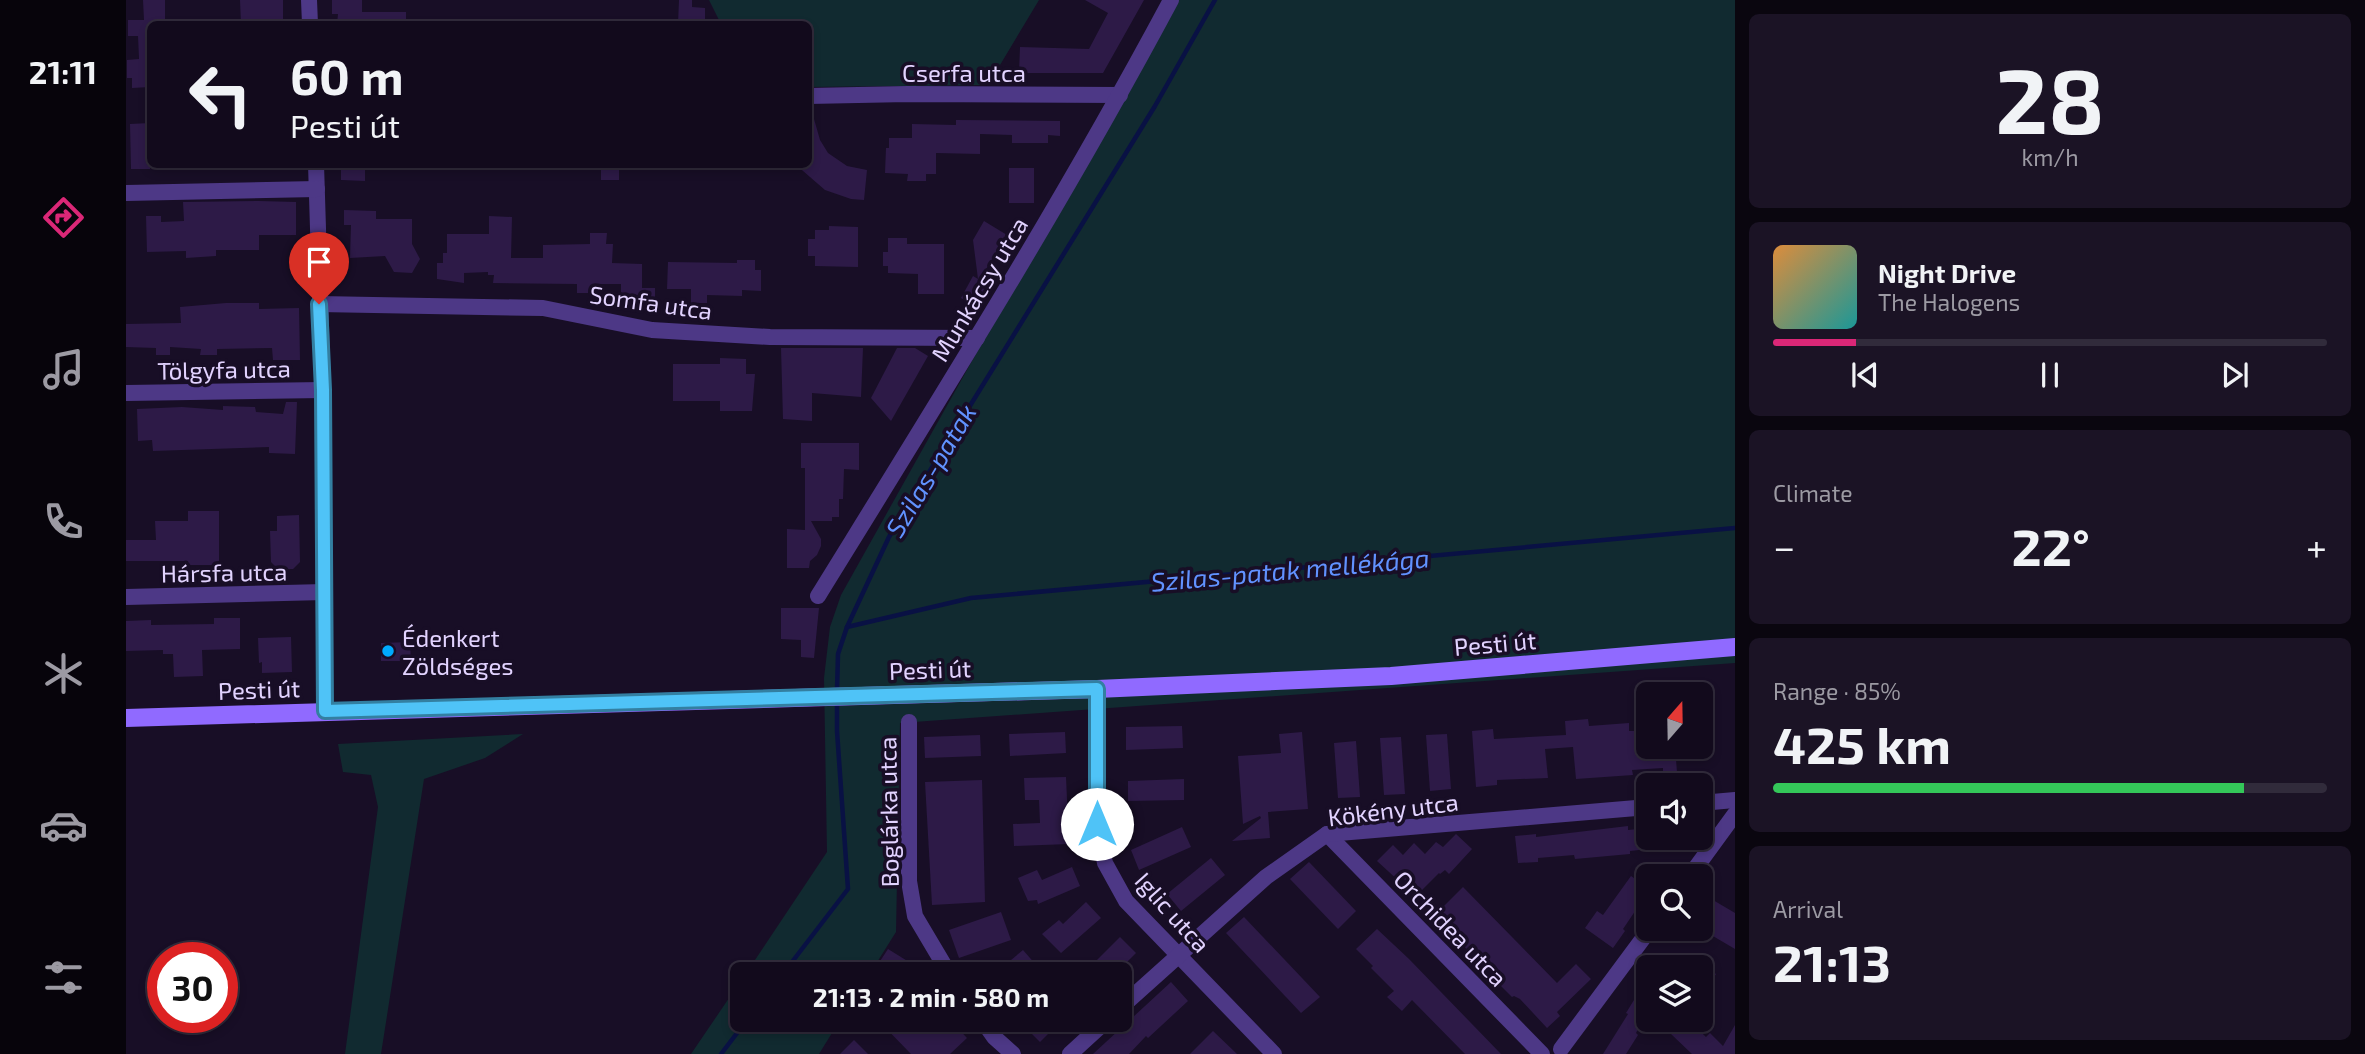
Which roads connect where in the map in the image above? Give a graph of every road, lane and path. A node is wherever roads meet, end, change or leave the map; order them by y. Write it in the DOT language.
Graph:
graph roads {
  1 [pos="309,0"];
  2 [pos="1171,0"];
  3 [pos="310,21"];
  4 [pos="1120,95"];
  5 [pos="812,96"];
  6 [pos="316,168"];
  7 [pos="317,189"];
  8 [pos="126,193"];
  9 [pos="319,304"];
  10 [pos="977,338"];
  11 [pos="323,390"];
  12 [pos="126,393"];
  13 [pos="324,592"];
  14 [pos="818,596"];
  15 [pos="126,597"];
  16 [pos="1735,647"];
  17 [pos="1097,689"];
  18 [pos="325,711"];
  19 [pos="126,718"];
  20 [pos="909,722"];
  21 [pos="1735,800"];
  22 [pos="1713,802"];
  23 [pos="1636,808"];
  24 [pos="1735,814"];
  25 [pos="1327,834"];
  26 [pos="1698,864"];
  27 [pos="1641,941"];
  28 [pos="1179,954"];
  29 [pos="942,962"];
  30 [pos="1132,997"];
  31 [pos="990,1032"];
  32 [pos="1094,1032"];
  33 [pos="1561,1049"];
  34 [pos="1013,1054"];
  35 [pos="1070,1054"];
  36 [pos="1274,1054"];
  37 [pos="1542,1054"];
  1 -- 3 [label="street"];
  2 -- 4 [label="street, Munkácsy utca"];
  4 -- 5 [label="street, Cserfa utca"];
  4 -- 10 [label="street, Munkácsy utca"];
  6 -- 7 [label="street"];
  7 -- 8 [label="street"];
  7 -- 9 [label="street"];
  9 -- 10 [label="street, Somfa utca"];
  9 -- 11 [label="street"];
  10 -- 14 [label="street, Munkácsy utca"];
  11 -- 12 [label="street, Tölgyfa utca"];
  11 -- 13 [label="street"];
  13 -- 15 [label="street, Hársfa utca"];
  13 -- 18 [label="street"];
  16 -- 17 [label="main road, Pesti út"];
  17 -- 18 [label="main road, Pesti út"];
  17 -- 28 [label="street, Iglic utca"];
  18 -- 19 [label="main road, Pesti út"];
  20 -- 29 [label="street, Boglárka utca"];
  21 -- 22 [label="street"];
  23 -- 25 [label="street, Kökény utca"];
  24 -- 26 [label="street"];
  25 -- 28 [label="street, Kökény utca"];
  25 -- 37 [label="street, Orchidea utca"];
  27 -- 33 [label="street"];
  28 -- 30 [label="street, Kökény utca"];
  28 -- 36 [label="street, Iglic utca"];
  31 -- 34 [label="street"];
  32 -- 35 [label="street"];
}
